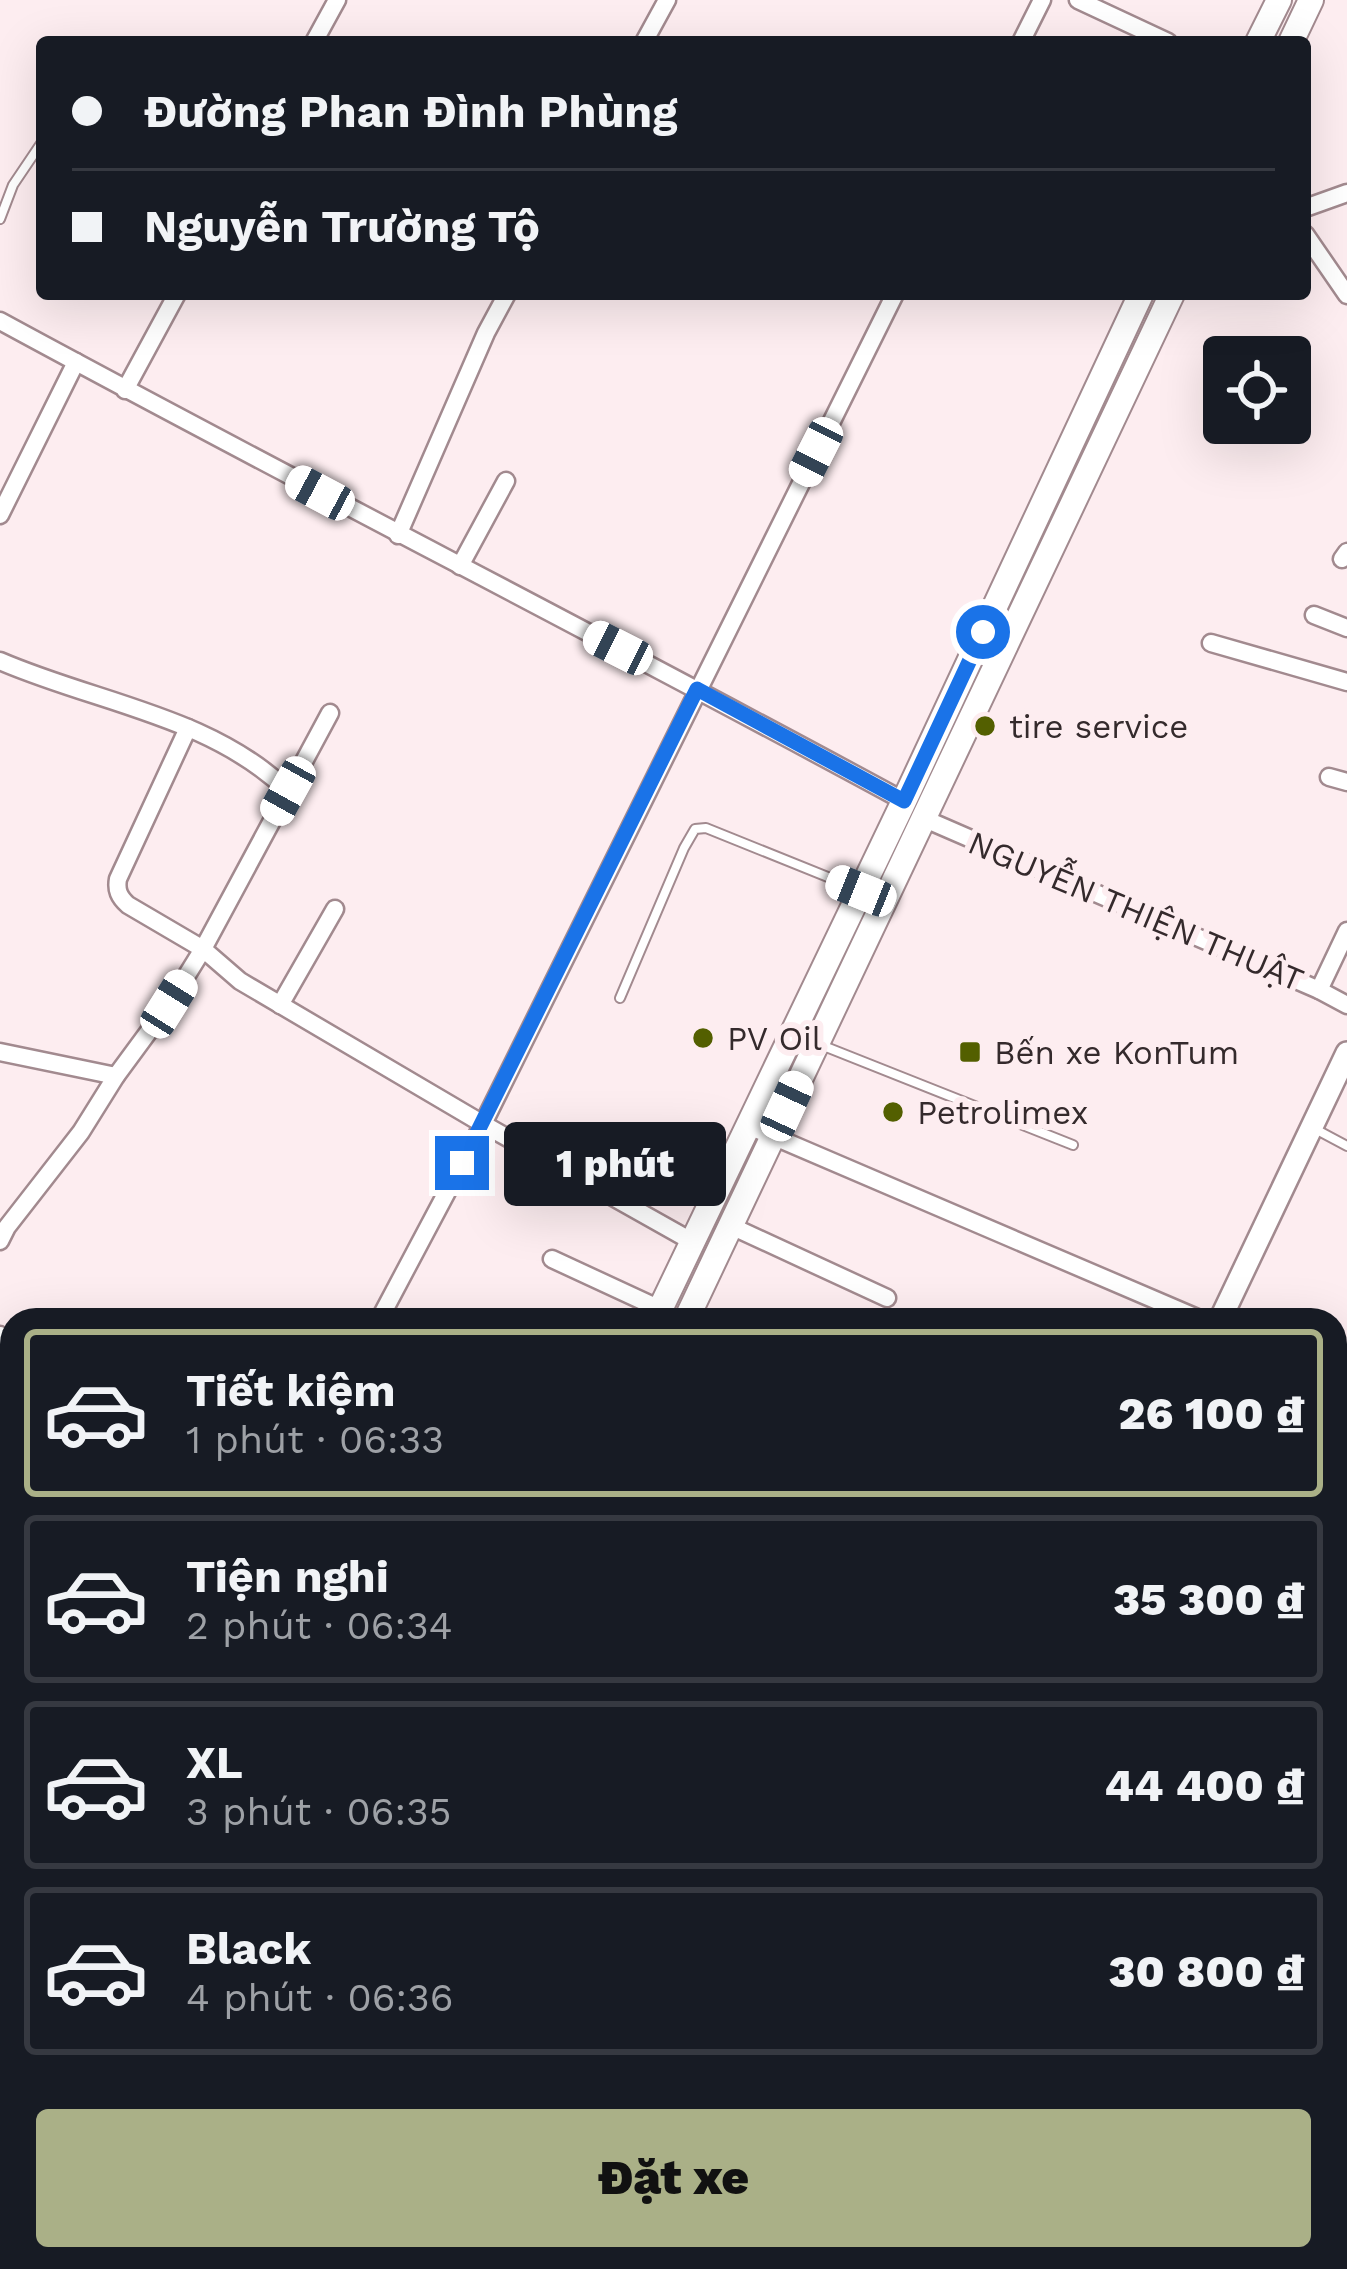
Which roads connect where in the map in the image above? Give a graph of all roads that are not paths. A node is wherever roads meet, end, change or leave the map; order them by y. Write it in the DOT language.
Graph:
graph roads {
  1 [pos="337,0"];
  2 [pos="667,0"];
  3 [pos="1042,0"];
  4 [pos="1078,0"];
  5 [pos="1279,0"];
  6 [pos="1311,0"];
  7 [pos="317,36"];
  8 [pos="647,36"];
  9 [pos="1024,36"];
  10 [pos="1155,36"];
  11 [pos="1261,36"];
  12 [pos="1294,36"];
  13 [pos="36,151"];
  14 [pos="1347,193"];
  15 [pos="1311,206"];
  16 [pos="0,219"];
  17 [pos="1311,243"];
  18 [pos="1347,295"];
  19 [pos="174,300"];
  20 [pos="504,300"];
  21 [pos="892,300"];
  22 [pos="1139,300"];
  23 [pos="1169,300"];
  24 [pos="0,321"];
  25 [pos="76,362"];
  26 [pos="125,390"];
  27 [pos="506,481"];
  28 [pos="0,515"];
  29 [pos="398,535"];
  30 [pos="460,566"];
  31 [pos="1314,615"];
  32 [pos="1347,628"];
  33 [pos="1211,643"];
  34 [pos="0,661"];
  35 [pos="1347,682"];
  36 [pos="697,689"];
  37 [pos="330,713"];
  38 [pos="188,728"];
  39 [pos="288,791"];
  40 [pos="904,801"];
  41 [pos="925,819"];
  42 [pos="861,891"];
  43 [pos="335,909"];
  44 [pos="1347,931"];
  45 [pos="203,949"];
  46 [pos="1319,990"];
  47 [pos="620,998"];
  48 [pos="280,1005"];
  49 [pos="1347,1005"];
  50 [pos="805,1037"];
  51 [pos="0,1052"];
  52 [pos="1347,1052"];
  53 [pos="116,1076"];
  54 [pos="483,1124"];
  55 [pos="749,1126"];
  56 [pos="1312,1127"];
  57 [pos="772,1138"];
  58 [pos="1072,1145"];
  59 [pos="1347,1146"];
  60 [pos="731,1226"];
  61 [pos="0,1241"];
  62 [pos="692,1242"];
  63 [pos="552,1259"];
  64 [pos="887,1298"];
  65 [pos="385,1308"];
  66 [pos="645,1308"];
  67 [pos="661,1308"];
  68 [pos="696,1308"];
  69 [pos="1174,1308"];
  70 [pos="1226,1308"];
  1 -- 7 [label="street"];
  2 -- 8 [label="street"];
  3 -- 9 [label="street"];
  4 -- 10 [label="street"];
  5 -- 11 [label="main road"];
  6 -- 12 [label="main road"];
  13 -- 16 [label="lane"];
  14 -- 15 [label="street"];
  17 -- 18 [label="street"];
  19 -- 26 [label="street"];
  20 -- 29 [label="street"];
  21 -- 36 [label="street"];
  22 -- 40 [label="main road"];
  23 -- 41 [label="main road"];
  24 -- 25 [label="street"];
  25 -- 26 [label="street"];
  25 -- 28 [label="street"];
  26 -- 29 [label="street"];
  27 -- 30 [label="street"];
  29 -- 30 [label="street"];
  30 -- 36 [label="street"];
  31 -- 32 [label="street"];
  33 -- 35 [label="street"];
  34 -- 38 [label="street"];
  36 -- 40 [label="street"];
  36 -- 54 [label="street"];
  37 -- 39 [label="street"];
  38 -- 39 [label="street"];
  38 -- 45 [label="street"];
  39 -- 45 [label="street"];
  40 -- 42 [label="main road"];
  41 -- 46 [label="street, NGUYỄN THIỆN THUẬT"];
  41 -- 50 [label="main road"];
  42 -- 47 [label="lane"];
  42 -- 50 [label="main road"];
  43 -- 48 [label="street"];
  44 -- 46 [label="street"];
  45 -- 48 [label="street"];
  45 -- 53 [label="street"];
  46 -- 49 [label="street, NGUYỄN THIỆN THUẬT"];
  48 -- 54 [label="street"];
  50 -- 55 [label="main road"];
  50 -- 57 [label="main road"];
  50 -- 58 [label="lane"];
  51 -- 53 [label="street"];
  52 -- 56 [label="street"];
  53 -- 61 [label="street"];
  54 -- 62 [label="street"];
  54 -- 65 [label="street"];
  55 -- 57 [label="street"];
  55 -- 62 [label="main road"];
  56 -- 59 [label="lane"];
  56 -- 70 [label="street"];
  57 -- 60 [label="main road"];
  57 -- 69 [label="street"];
  60 -- 64 [label="street"];
  60 -- 68 [label="main road"];
  62 -- 67 [label="main road"];
  63 -- 66 [label="street"];
}
